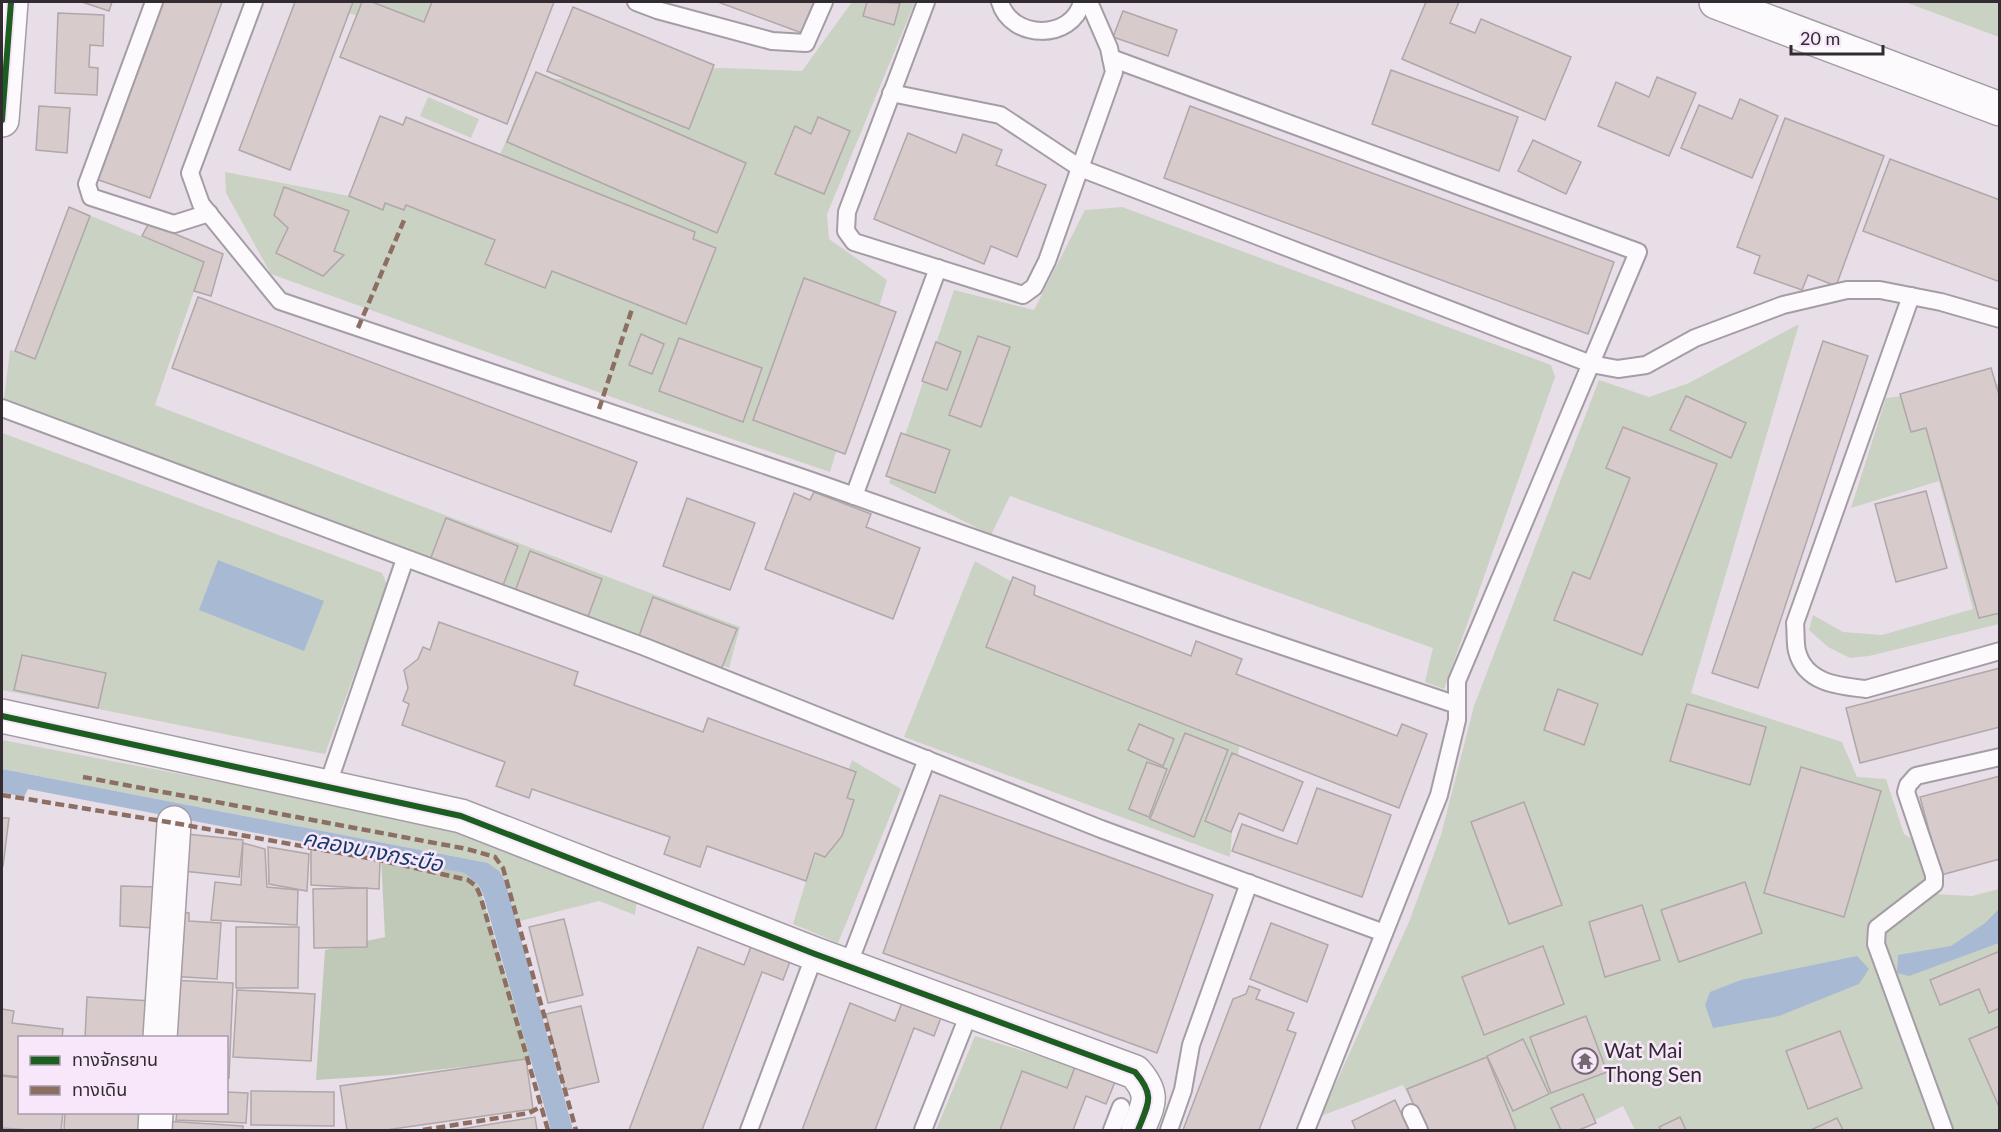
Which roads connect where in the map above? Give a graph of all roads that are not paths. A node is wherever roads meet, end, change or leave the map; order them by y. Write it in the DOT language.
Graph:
graph roads {
  1 [pos="11,2"];
  2 [pos="154,2"];
  3 [pos="254,2"];
  4 [pos="636,2"];
  5 [pos="824,2"];
  6 [pos="926,2"];
  7 [pos="1000,2"];
  8 [pos="1082,2"];
  9 [pos="1089,2"];
  10 [pos="1716,2"];
  11 [pos="1111,58"];
  12 [pos="891,93"];
  13 [pos="2000,110"];
  14 [pos="2,120"];
  15 [pos="1080,168"];
  16 [pos="209,213"];
  17 [pos="938,268"];
  18 [pos="1911,296"];
  19 [pos="2000,319"];
  20 [pos="1591,364"];
  21 [pos="2,408"];
  22 [pos="854,496"];
  23 [pos="405,558"];
  24 [pos="2000,651"];
  25 [pos="1457,705"];
  26 [pos="2,716"];
  27 [pos="2000,756"];
  28 [pos="927,759"];
  29 [pos="327,787"];
  30 [pos="174,822"];
  31 [pos="1249,883"];
  32 [pos="1384,933"];
  33 [pos="815,954"];
  34 [pos="848,966"];
  35 [pos="970,1011"];
  36 [pos="159,1036"];
  37 [pos="1411,1113"];
  38 [pos="156,1114"];
  39 [pos="1129,1119"];
  40 [pos="155,1131"];
  41 [pos="749,1131"];
  42 [pos="923,1131"];
  43 [pos="1112,1131"];
  44 [pos="1169,1131"];
  45 [pos="1306,1131"];
  46 [pos="1419,1131"];
  47 [pos="1944,1131"];
  1 -- 14 [label="street"];
  2 -- 16 [label="lane"];
  3 -- 16 [label="lane"];
  4 -- 5 [label="lane"];
  6 -- 12 [label="lane"];
  7 -- 8 [label="lane"];
  9 -- 11 [label="lane"];
  10 -- 13 [label="street"];
  11 -- 15 [label="lane"];
  11 -- 20 [label="lane"];
  12 -- 15 [label="lane"];
  12 -- 17 [label="lane"];
  15 -- 17 [label="lane"];
  15 -- 20 [label="lane"];
  16 -- 22 [label="lane"];
  17 -- 22 [label="lane"];
  18 -- 19 [label="lane"];
  18 -- 20 [label="lane"];
  18 -- 24 [label="lane"];
  20 -- 25 [label="lane"];
  21 -- 23 [label="lane"];
  22 -- 25 [label="lane"];
  23 -- 28 [label="lane"];
  23 -- 29 [label="lane"];
  25 -- 32 [label="lane"];
  26 -- 29 [label="street"];
  27 -- 47 [label="lane"];
  28 -- 31 [label="lane"];
  28 -- 34 [label="lane"];
  29 -- 33 [label="street"];
  30 -- 36 [label="street"];
  31 -- 32 [label="lane"];
  31 -- 44 [label="lane"];
  32 -- 45 [label="lane"];
  33 -- 34 [label="street"];
  33 -- 41 [label="lane"];
  34 -- 35 [label="street"];
  35 -- 39 [label="street"];
  35 -- 42 [label="lane"];
  37 -- 46 [label="lane"];
  38 -- 40 [label="street"];
  39 -- 43 [label="lane"];
}
